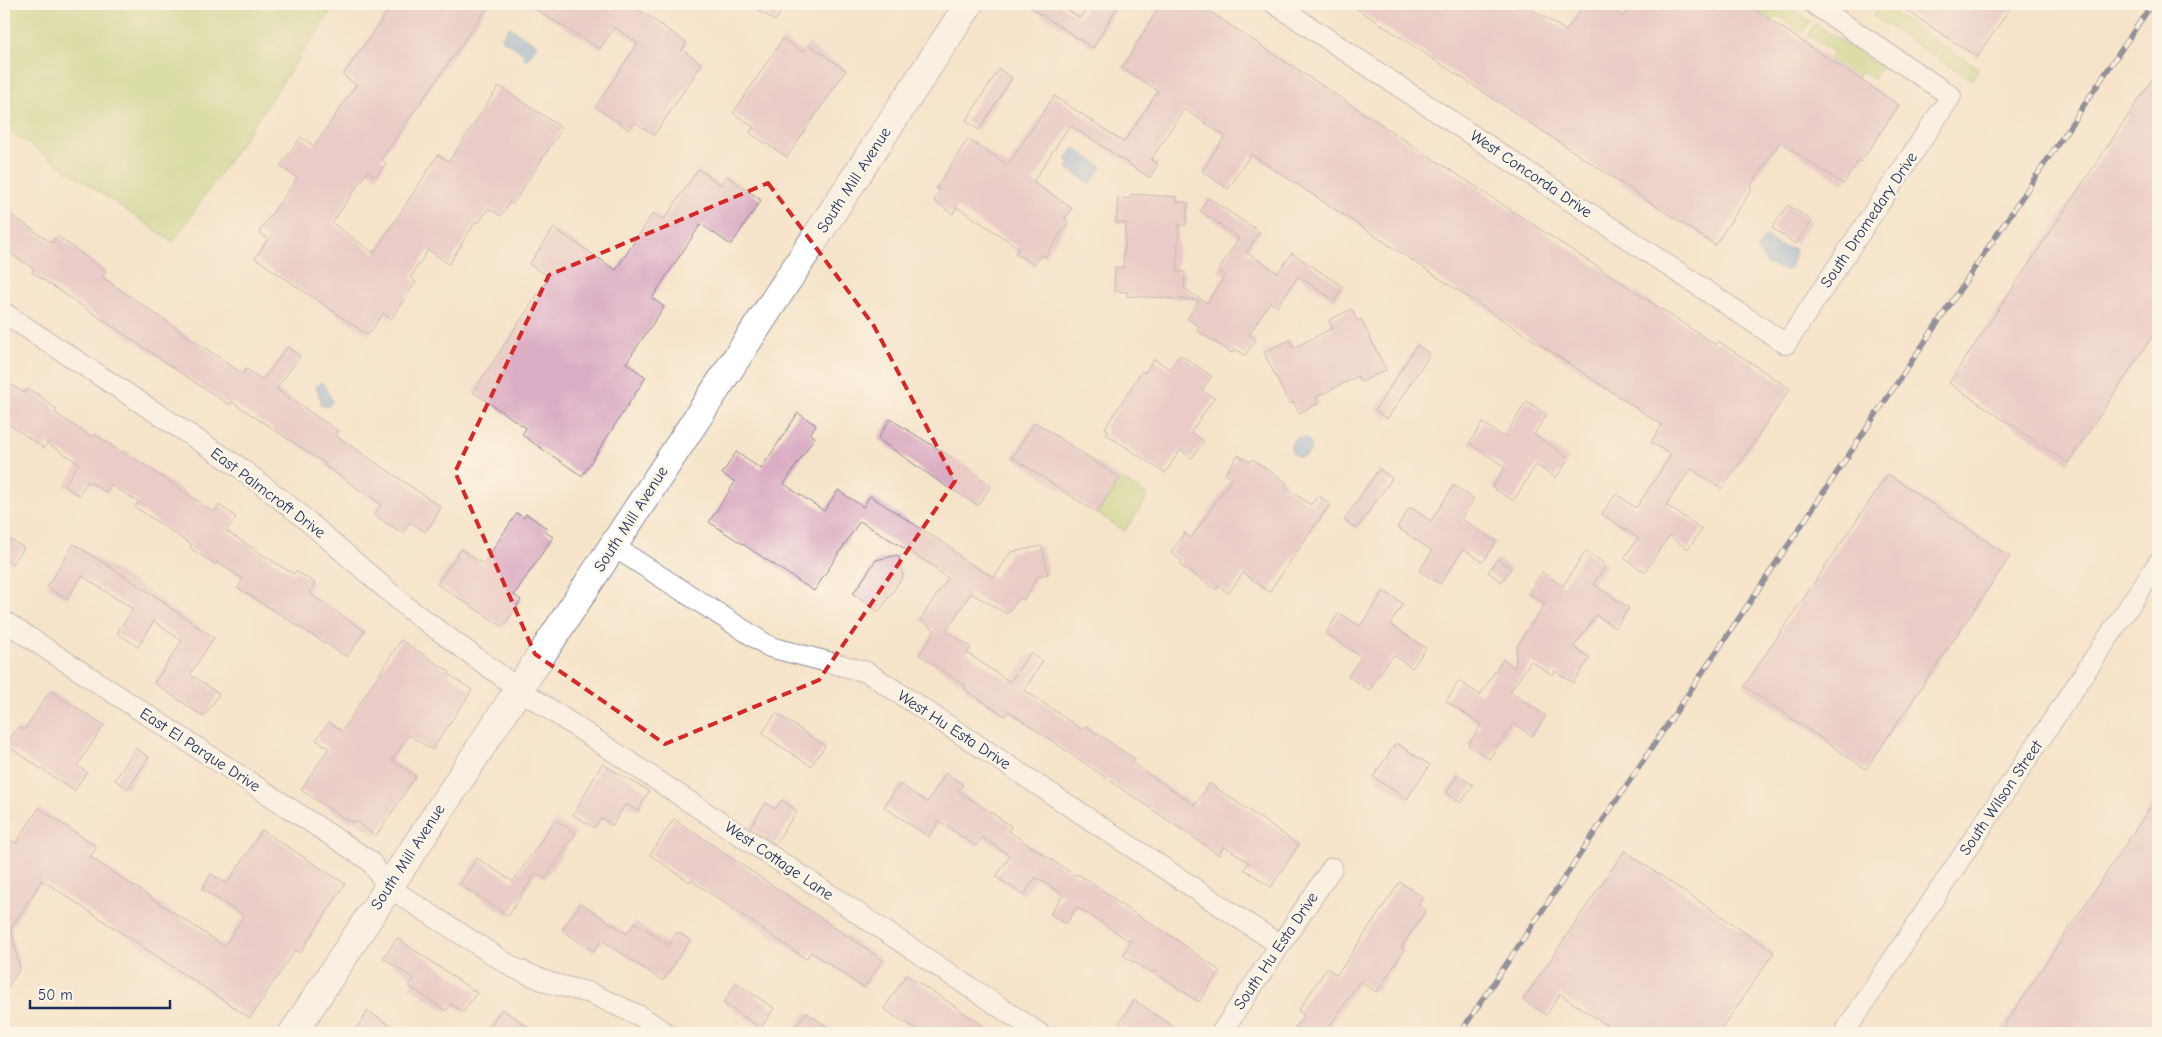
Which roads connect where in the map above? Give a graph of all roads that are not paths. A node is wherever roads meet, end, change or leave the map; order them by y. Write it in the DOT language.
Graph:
graph roads {
  1 [pos="1275,4"];
  2 [pos="1814,4"];
  3 [pos="962,6"];
  4 [pos="4,313"];
  5 [pos="1786,344"];
  6 [pos="613,546"];
  7 [pos="2158,563"];
  8 [pos="4,621"];
  9 [pos="519,689"];
  10 [pos="1332,868"];
  11 [pos="388,887"];
  12 [pos="1280,945"];
  13 [pos="293,1033"];
  14 [pos="666,1033"];
  15 [pos="1039,1033"];
  16 [pos="1221,1033"];
  17 [pos="1844,1033"];
  1 -- 5 [label="street, West Concorda Drive"];
  2 -- 5 [label="street, South Dromedary Drive"];
  3 -- 6 [label="main road, South Mill Avenue"];
  4 -- 9 [label="street, East Palmcroft Drive"];
  6 -- 9 [label="main road, South Mill Avenue"];
  6 -- 12 [label="street, West Hu Esta Drive"];
  7 -- 17 [label="street, South Wilson Street"];
  8 -- 11 [label="street, East El Parque Drive"];
  9 -- 11 [label="main road, South Mill Avenue"];
  9 -- 15 [label="street, West Cottage Lane"];
  10 -- 12 [label="street, South Hu Esta Drive"];
  11 -- 13 [label="main road, South Mill Avenue"];
  11 -- 14 [label="street"];
  12 -- 16 [label="street, South Hu Esta Drive"];
}
